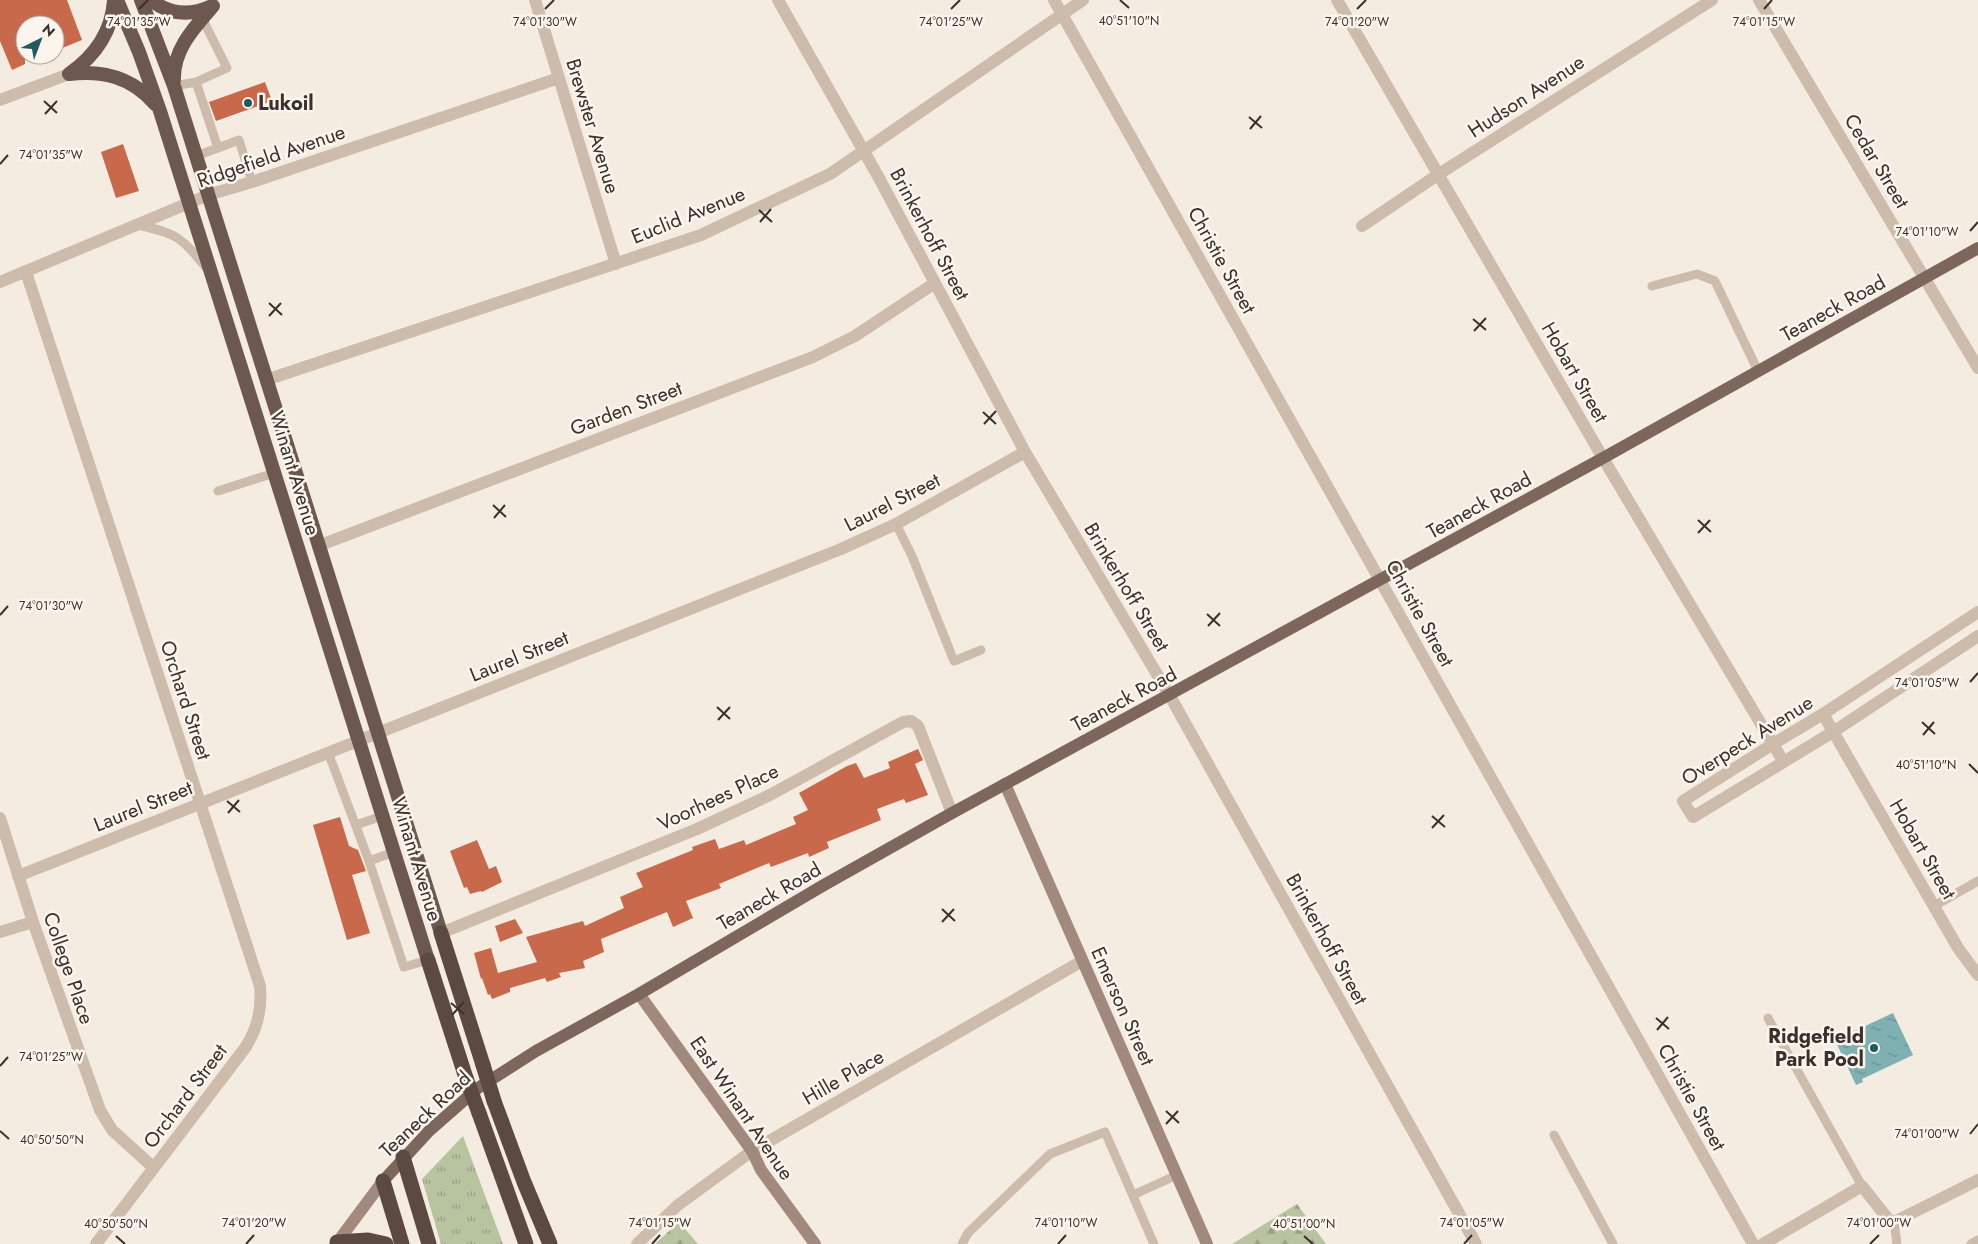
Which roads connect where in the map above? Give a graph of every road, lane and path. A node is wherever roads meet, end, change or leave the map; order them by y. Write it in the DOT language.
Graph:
graph roads {
  1 [pos="116,0"];
  2 [pos="142,0"];
  3 [pos="151,0"];
  4 [pos="535,0"];
  5 [pos="778,0"];
  6 [pos="1054,0"];
  7 [pos="1082,0"];
  8 [pos="1337,0"];
  9 [pos="1712,0"];
  10 [pos="1759,0"];
  11 [pos="216,3"];
  12 [pos="1062,13"];
  13 [pos="202,18"];
  14 [pos="69,74"];
  15 [pos="559,78"];
  16 [pos="196,82"];
  17 [pos="174,86"];
  18 [pos="0,100"];
  19 [pos="160,111"];
  20 [pos="218,148"];
  21 [pos="865,151"];
  22 [pos="196,156"];
  23 [pos="1439,174"];
  24 [pos="252,182"];
  25 [pos="208,195"];
  26 [pos="189,204"];
  27 [pos="138,225"];
  28 [pos="1362,226"];
  29 [pos="1978,248"];
  30 [pos="616,264"];
  31 [pos="26,272"];
  32 [pos="211,274"];
  33 [pos="1925,277"];
  34 [pos="0,282"];
  35 [pos="935,283"];
  36 [pos="1652,286"];
  37 [pos="1978,368"];
  38 [pos="1758,371"];
  39 [pos="266,380"];
  40 [pos="1025,452"];
  41 [pos="1603,458"];
  42 [pos="274,473"];
  43 [pos="218,491"];
  44 [pos="896,524"];
  45 [pos="318,546"];
  46 [pos="1381,580"];
  47 [pos="1978,612"];
  48 [pos="1978,636"];
  49 [pos="981,650"];
  50 [pos="1170,696"];
  51 [pos="1823,714"];
  52 [pos="377,732"];
  53 [pos="1833,732"];
  54 [pos="358,740"];
  55 [pos="1772,744"];
  56 [pos="328,752"];
  57 [pos="1783,761"];
  58 [pos="1005,784"];
  59 [pos="200,803"];
  60 [pos="952,813"];
  61 [pos="382,816"];
  62 [pos="0,818"];
  63 [pos="356,825"];
  64 [pos="394,852"];
  65 [pos="369,861"];
  66 [pos="18,876"];
  67 [pos="1978,881"];
  68 [pos="1934,906"];
  69 [pos="33,922"];
  70 [pos="0,932"];
  71 [pos="441,933"];
  72 [pos="428,960"];
  73 [pos="1082,961"];
  74 [pos="1978,975"];
  75 [pos="639,994"];
  76 [pos="1768,1018"];
  77 [pos="1554,1135"];
  78 [pos="752,1151"];
  79 [pos="403,1157"];
  80 [pos="154,1168"];
  81 [pos="1177,1175"];
  82 [pos="1978,1180"];
  83 [pos="383,1181"];
  84 [pos="1862,1186"];
  85 [pos="1133,1195"];
  86 [pos="1194,1215"];
  87 [pos="1894,1222"];
  88 [pos="1978,1240"];
  89 [pos="336,1243"];
  90 [pos="96,1244"];
  91 [pos="386,1244"];
  92 [pos="402,1244"];
  93 [pos="429,1244"];
  94 [pos="526,1244"];
  95 [pos="550,1244"];
  96 [pos="637,1244"];
  97 [pos="815,1244"];
  98 [pos="962,1244"];
  99 [pos="1154,1244"];
  100 [pos="1200,1244"];
  101 [pos="1207,1244"];
  102 [pos="1476,1244"];
  103 [pos="1613,1244"];
  104 [pos="1753,1244"];
  105 [pos="1764,1244"];
  106 [pos="1897,1244"];
  107 [pos="1971,1244"];
  1 -- 14 [label="highway"];
  1 -- 19 [label="highway, Winant Avenue"];
  2 -- 17 [label="highway, Winant Avenue"];
  3 -- 11 [label="highway"];
  4 -- 15 [label="street, Brewster Avenue"];
  5 -- 21 [label="street, Brinkerhoff Street"];
  6 -- 12 [label="street, Christie Street"];
  7 -- 12 [label="street, Euclid Avenue"];
  8 -- 23 [label="street, Hobart Street"];
  9 -- 23 [label="street, Hudson Avenue"];
  10 -- 33 [label="street, Cedar Street"];
  11 -- 13 [label="highway"];
  12 -- 21 [label="street, Euclid Avenue"];
  12 -- 46 [label="street, Christie Street"];
  13 -- 16 [label="lane"];
  13 -- 17 [label="highway"];
  14 -- 18 [label="street"];
  14 -- 19 [label="highway"];
  15 -- 24 [label="street, Ridgefield Avenue"];
  15 -- 30 [label="street, Brewster Avenue"];
  16 -- 17 [label="lane"];
  16 -- 20 [label="lane"];
  17 -- 22 [label="highway, Winant Avenue"];
  19 -- 26 [label="highway, Winant Avenue"];
  20 -- 22 [label="lane"];
  20 -- 24 [label="lane"];
  21 -- 30 [label="street, Euclid Avenue"];
  21 -- 35 [label="street, Brinkerhoff Street"];
  22 -- 25 [label="highway, Winant Avenue"];
  23 -- 28 [label="street, Hudson Avenue"];
  23 -- 41 [label="street, Hobart Street"];
  24 -- 25 [label="street, Ridgefield Avenue"];
  25 -- 26 [label="street, Ridgefield Avenue"];
  25 -- 39 [label="highway, Winant Avenue"];
  26 -- 27 [label="street, Ridgefield Avenue"];
  26 -- 32 [label="highway, Winant Avenue"];
  27 -- 31 [label="street, Ridgefield Avenue"];
  27 -- 32 [label="lane"];
  29 -- 33 [label="main road, Teaneck Road"];
  30 -- 39 [label="street, Euclid Avenue"];
  31 -- 34 [label="street, Ridgefield Avenue"];
  31 -- 59 [label="street, Orchard Street"];
  32 -- 42 [label="highway, Winant Avenue"];
  33 -- 37 [label="street, Cedar Street"];
  33 -- 38 [label="main road, Teaneck Road"];
  35 -- 40 [label="street, Brinkerhoff Street"];
  35 -- 45 [label="street, Garden Street"];
  36 -- 38 [label="lane"];
  38 -- 41 [label="main road, Teaneck Road"];
  39 -- 45 [label="highway, Winant Avenue"];
  40 -- 44 [label="street, Laurel Street"];
  40 -- 50 [label="street, Brinkerhoff Street"];
  41 -- 46 [label="main road, Teaneck Road"];
  41 -- 55 [label="street, Hobart Street"];
  42 -- 43 [label="lane"];
  42 -- 54 [label="highway, Winant Avenue"];
  44 -- 49 [label="lane"];
  44 -- 52 [label="street, Laurel Street"];
  45 -- 52 [label="highway, Winant Avenue"];
  46 -- 50 [label="main road, Teaneck Road"];
  46 -- 104 [label="street, Christie Street"];
  47 -- 51 [label="street, Overpeck Avenue"];
  48 -- 53 [label="street, Overpeck Avenue"];
  50 -- 58 [label="main road, Teaneck Road"];
  50 -- 102 [label="street, Brinkerhoff Street"];
  51 -- 53 [label="street, Hobart Street"];
  51 -- 55 [label="street, Overpeck Avenue"];
  52 -- 54 [label="street, Laurel Street"];
  52 -- 71 [label="highway, Winant Avenue"];
  53 -- 57 [label="street, Overpeck Avenue"];
  53 -- 68 [label="street, Hobart Street"];
  54 -- 56 [label="street, Laurel Street"];
  54 -- 61 [label="highway, Winant Avenue"];
  55 -- 57 [label="street, Hobart Street"];
  55 -- 57 [label="street, Overpeck Avenue"];
  56 -- 59 [label="street, Laurel Street"];
  56 -- 63 [label="lane"];
  58 -- 60 [label="main road, Teaneck Road"];
  58 -- 73 [label="main road, Emerson Street"];
  59 -- 66 [label="street, Laurel Street"];
  59 -- 80 [label="street, Orchard Street"];
  60 -- 71 [label="street, Voorhees Place"];
  60 -- 75 [label="main road, Teaneck Road"];
  61 -- 63 [label="lane"];
  61 -- 64 [label="highway, Winant Avenue"];
  62 -- 66 [label="street, College Place"];
  63 -- 65 [label="lane"];
  64 -- 65 [label="lane"];
  64 -- 72 [label="highway, Winant Avenue"];
  65 -- 72 [label="lane"];
  66 -- 69 [label="street, College Place"];
  67 -- 68 [label="lane"];
  68 -- 74 [label="street, Hobart Street"];
  69 -- 70 [label="street"];
  69 -- 80 [label="street, College Place"];
  71 -- 95 [label="highway, bridge"];
  72 -- 94 [label="highway, bridge"];
  73 -- 78 [label="street, Hille Place"];
  73 -- 81 [label="main road, Emerson Street"];
  75 -- 78 [label="main road, East Winant Avenue"];
  75 -- 79 [label="main road, Teaneck Road"];
  76 -- 84 [label="lane"];
  77 -- 103 [label="lane"];
  78 -- 96 [label="street, Hille Place"];
  78 -- 97 [label="main road, East Winant Avenue"];
  79 -- 83 [label="main road, Teaneck Road"];
  79 -- 93 [label="highway"];
  80 -- 90 [label="street, Orchard Street"];
  81 -- 85 [label="lane"];
  81 -- 86 [label="main road, Emerson Street"];
  82 -- 87 [label="street"];
  83 -- 89 [label="main road, Teaneck Road"];
  83 -- 92 [label="highway"];
  84 -- 87 [label="street"];
  84 -- 105 [label="street"];
  85 -- 98 [label="lane"];
  85 -- 99 [label="lane"];
  86 -- 100 [label="main road"];
  86 -- 101 [label="main road, Emerson Street"];
  87 -- 106 [label="lane"];
  88 -- 107 [label="lane"];
  89 -- 91 [label="highway"];
}
